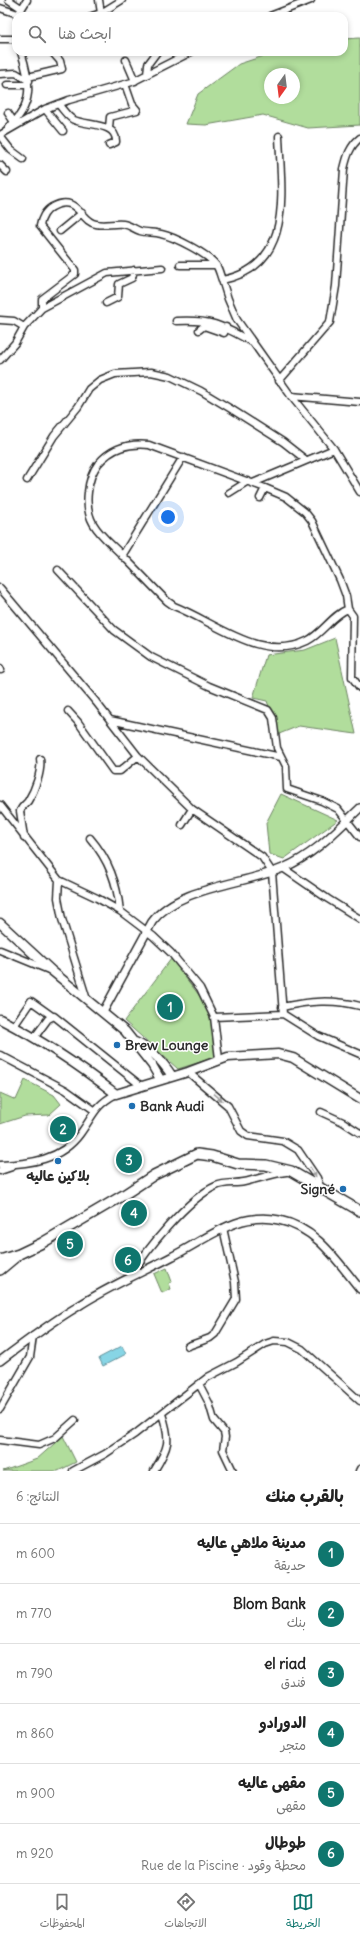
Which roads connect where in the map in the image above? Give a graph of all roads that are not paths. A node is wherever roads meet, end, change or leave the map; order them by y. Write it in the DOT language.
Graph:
graph roads {
  1 [pos="9,0"];
  2 [pos="27,0"];
  3 [pos="99,0"];
  4 [pos="122,0"];
  5 [pos="311,0"];
  6 [pos="0,8"];
  7 [pos="15,12"];
  8 [pos="18,12"];
  9 [pos="20,12"];
  10 [pos="102,12"];
  11 [pos="104,12"];
  12 [pos="280,12"];
  13 [pos="0,39"];
  14 [pos="12,39"];
  15 [pos="22,56"];
  16 [pos="55,56"];
  17 [pos="154,56"];
  18 [pos="183,56"];
  19 [pos="126,60"];
  20 [pos="0,74"];
  21 [pos="147,75"];
  22 [pos="28,81"];
  23 [pos="135,81"];
  24 [pos="125,84"];
  25 [pos="7,85"];
  26 [pos="58,104"];
  27 [pos="45,110"];
  28 [pos="8,113"];
  29 [pos="14,122"];
  30 [pos="109,128"];
  31 [pos="63,131"];
  32 [pos="1,135"];
  33 [pos="279,136"];
  34 [pos="360,138"];
  35 [pos="109,145"];
  36 [pos="23,159"];
  37 [pos="0,165"];
  38 [pos="7,172"];
  39 [pos="82,213"];
  40 [pos="60,231"];
  41 [pos="180,265"];
  42 [pos="216,265"];
  43 [pos="162,268"];
  44 [pos="134,270"];
  45 [pos="92,274"];
  46 [pos="222,280"];
  47 [pos="92,281"];
  48 [pos="106,303"];
  49 [pos="42,308"];
  50 [pos="0,320"];
  51 [pos="176,321"];
  52 [pos="24,327"];
  53 [pos="226,328"];
  54 [pos="199,330"];
  55 [pos="254,343"];
  56 [pos="0,360"];
  57 [pos="280,381"];
  58 [pos="291,396"];
  59 [pos="360,402"];
  60 [pos="334,449"];
  61 [pos="183,457"];
  62 [pos="306,460"];
  63 [pos="27,480"];
  64 [pos="250,482"];
  65 [pos="265,488"];
  66 [pos="360,492"];
  67 [pos="229,493"];
  68 [pos="260,498"];
  69 [pos="122,556"];
  70 [pos="58,570"];
  71 [pos="0,588"];
  72 [pos="348,609"];
  73 [pos="360,688"];
  74 [pos="68,711"];
  75 [pos="110,720"];
  76 [pos="138,756"];
  77 [pos="281,757"];
  78 [pos="40,759"];
  79 [pos="0,805"];
  80 [pos="360,808"];
  81 [pos="192,809"];
  82 [pos="346,821"];
  83 [pos="182,825"];
  84 [pos="360,837"];
  85 [pos="90,838"];
  86 [pos="25,839"];
  87 [pos="283,868"];
  88 [pos="272,872"];
  89 [pos="58,880"];
  90 [pos="120,911"];
  91 [pos="360,919"];
  92 [pos="0,923"];
  93 [pos="146,932"];
  94 [pos="0,950"];
  95 [pos="52,972"];
  96 [pos="88,1001"];
  97 [pos="360,1006"];
  98 [pos="282,1007"];
  99 [pos="103,1012"];
  100 [pos="283,1014"];
  101 [pos="52,1016"];
  102 [pos="214,1017"];
  103 [pos="0,1020"];
  104 [pos="14,1026"];
  105 [pos="34,1038"];
  106 [pos="135,1042"];
  107 [pos="360,1054"];
  108 [pos="0,1055"];
  109 [pos="220,1059"];
  110 [pos="160,1060"];
  111 [pos="152,1065"];
  112 [pos="188,1072"];
  113 [pos="172,1076"];
  114 [pos="160,1079"];
  115 [pos="140,1085"];
  116 [pos="116,1094"];
  117 [pos="360,1098"];
  118 [pos="94,1110"];
  119 [pos="321,1112"];
  120 [pos="360,1133"];
  121 [pos="0,1166"];
  122 [pos="18,1166"];
  123 [pos="0,1171"];
  124 [pos="291,1171"];
  125 [pos="321,1189"];
  126 [pos="360,1211"];
  127 [pos="223,1228"];
  128 [pos="19,1254"];
  129 [pos="0,1260"];
  130 [pos="0,1270"];
  131 [pos="130,1277"];
  132 [pos="360,1289"];
  133 [pos="33,1336"];
  134 [pos="188,1346"];
  135 [pos="0,1361"];
  136 [pos="199,1384"];
  137 [pos="360,1401"];
  138 [pos="0,1409"];
  139 [pos="162,1414"];
  140 [pos="75,1420"];
  141 [pos="0,1440"];
  142 [pos="73,1471"];
  143 [pos="154,1471"];
  144 [pos="233,1471"];
  1 -- 8 [label="street"];
  2 -- 9 [label="street"];
  3 -- 10 [label="street"];
  4 -- 11 [label="street"];
  5 -- 12 [label="street"];
  6 -- 7 [label="street"];
  13 -- 14 [label="street"];
  15 -- 22 [label="street"];
  16 -- 22 [label="street"];
  17 -- 21 [label="street"];
  18 -- 21 [label="street"];
  19 -- 23 [label="street"];
  20 -- 22 [label="street"];
  21 -- 23 [label="street"];
  22 -- 25 [label="street"];
  22 -- 29 [label="street"];
  23 -- 24 [label="street"];
  24 -- 26 [label="street"];
  24 -- 30 [label="street"];
  26 -- 27 [label="street"];
  26 -- 30 [label="street"];
  27 -- 31 [label="street"];
  27 -- 32 [label="street"];
  28 -- 29 [label="street"];
  29 -- 32 [label="street"];
  30 -- 35 [label="street"];
  32 -- 36 [label="street"];
  33 -- 46 [label="street"];
  34 -- 57 [label="street"];
  37 -- 38 [label="street"];
  39 -- 40 [label="street"];
  39 -- 42 [label="street"];
  39 -- 49 [label="street"];
  41 -- 42 [label="street"];
  42 -- 46 [label="street"];
  43 -- 44 [label="street"];
  44 -- 47 [label="street"];
  44 -- 48 [label="street"];
  45 -- 47 [label="street"];
  46 -- 55 [label="street"];
  47 -- 49 [label="street"];
  49 -- 52 [label="street"];
  50 -- 52 [label="street"];
  51 -- 53 [label="street"];
  52 -- 56 [label="street"];
  53 -- 54 [label="street"];
  53 -- 55 [label="street"];
  55 -- 57 [label="street"];
  57 -- 58 [label="street"];
  58 -- 59 [label="street"];
  58 -- 60 [label="street"];
  60 -- 62 [label="street"];
  60 -- 66 [label="street"];
  61 -- 64 [label="street"];
  61 -- 69 [label="street"];
  61 -- 69 [label="street"];
  62 -- 63 [label="street"];
  62 -- 64 [label="street"];
  64 -- 65 [label="street"];
  64 -- 67 [label="street"];
  65 -- 68 [label="street"];
  65 -- 72 [label="street"];
  69 -- 72 [label="street"];
  70 -- 77 [label="street"];
  71 -- 75 [label="street"];
  72 -- 73 [label="street"];
  74 -- 76 [label="street"];
  75 -- 76 [label="street"];
  75 -- 77 [label="street"];
  76 -- 81 [label="street"];
  77 -- 82 [label="street"];
  78 -- 86 [label="street"];
  79 -- 86 [label="street"];
  80 -- 82 [label="street"];
  81 -- 83 [label="street"];
  81 -- 88 [label="street"];
  82 -- 84 [label="street"];
  82 -- 87 [label="street"];
  85 -- 90 [label="street"];
  86 -- 89 [label="street"];
  87 -- 88 [label="street"];
  87 -- 91 [label="street"];
  88 -- 93 [label="street"];
  88 -- 98 [label="street"];
  89 -- 90 [label="street"];
  89 -- 96 [label="street"];
  90 -- 93 [label="street"];
  92 -- 95 [label="main road"];
  93 -- 99 [label="street"];
  93 -- 102 [label="street"];
  94 -- 95 [label="street"];
  95 -- 96 [label="main road"];
  96 -- 99 [label="main road"];
  97 -- 98 [label="street"];
  98 -- 100 [label="street"];
  99 -- 106 [label="main road"];
  100 -- 102 [label="street"];
  100 -- 107 [label="street"];
  101 -- 104 [label="street"];
  101 -- 105 [label="street"];
  101 -- 115 [label="street"];
  102 -- 109 [label="street"];
  103 -- 104 [label="main road"];
  104 -- 105 [label="main road"];
  105 -- 116 [label="main road"];
  106 -- 110 [label="main road"];
  106 -- 111 [label="main road"];
  108 -- 118 [label="street"];
  109 -- 112 [label="main road"];
  109 -- 117 [label="main road"];
  110 -- 111 [label="main road"];
  110 -- 113 [label="main road"];
  111 -- 114 [label="main road"];
  112 -- 113 [label="main road"];
  112 -- 125 [label="street, one-way"];
  113 -- 114 [label="main road"];
  114 -- 115 [label="main road"];
  115 -- 116 [label="main road"];
  116 -- 118 [label="street"];
  118 -- 122 [label="street"];
  119 -- 120 [label="street"];
  121 -- 122 [label="street"];
  122 -- 123 [label="street"];
  124 -- 125 [label="main road"];
  124 -- 128 [label="main road"];
  124 -- 131 [label="street"];
  125 -- 126 [label="main road"];
  127 -- 131 [label="street"];
  127 -- 132 [label="street"];
  127 -- 134 [label="street"];
  128 -- 129 [label="main road"];
  128 -- 130 [label="main road"];
  131 -- 133 [label="street"];
  133 -- 135 [label="street"];
  133 -- 138 [label="street"];
  136 -- 137 [label="street"];
  136 -- 139 [label="street"];
  136 -- 144 [label="street"];
  139 -- 142 [label="street"];
  139 -- 143 [label="street"];
  140 -- 141 [label="street"];
}
